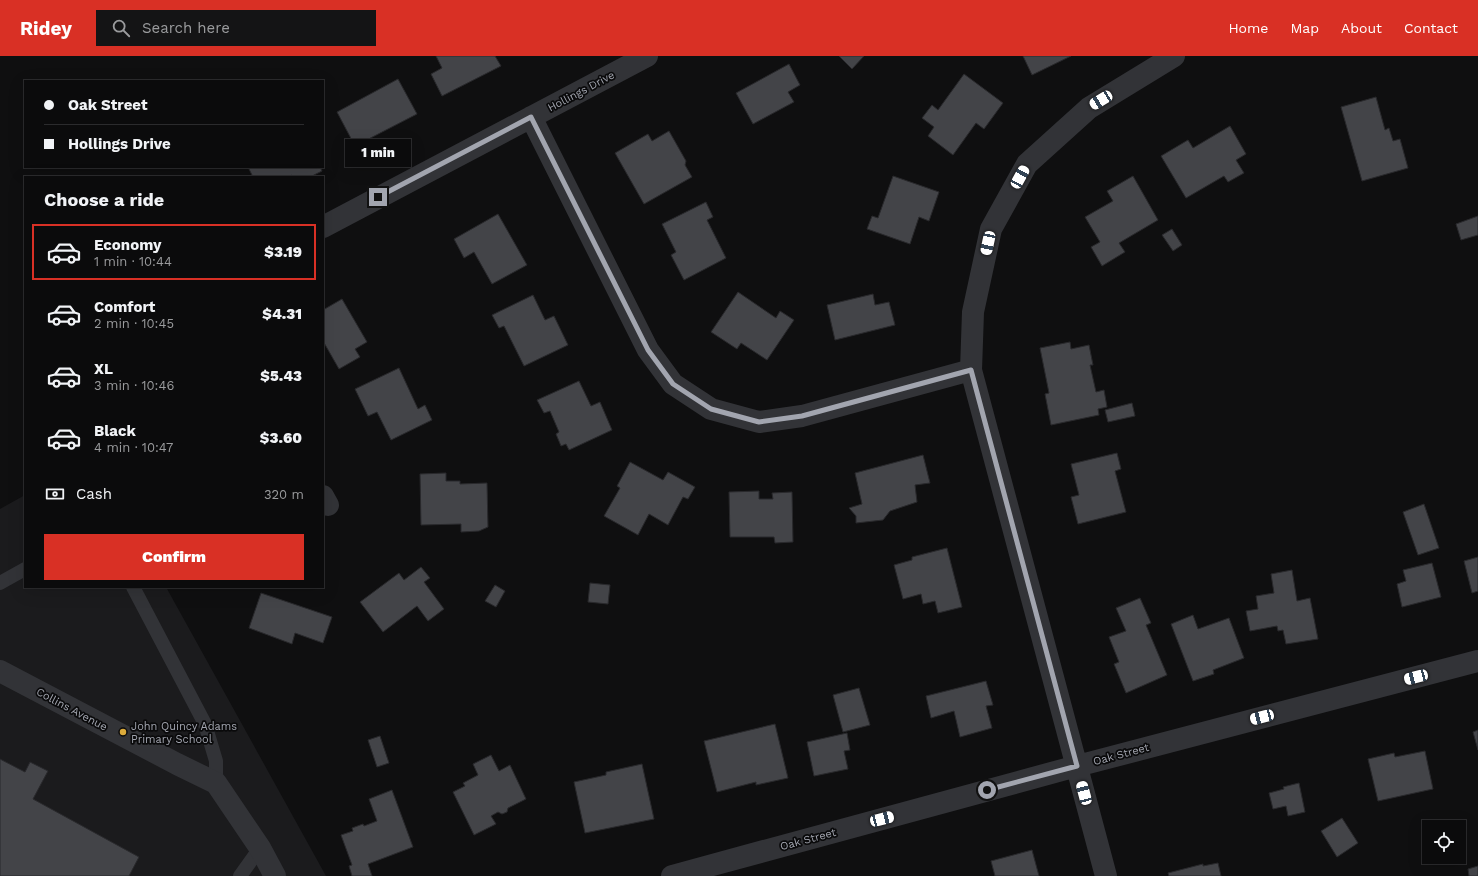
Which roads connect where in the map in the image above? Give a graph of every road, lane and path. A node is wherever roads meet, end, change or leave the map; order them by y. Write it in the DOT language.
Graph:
graph roads {
  1 [pos="647,56"];
  2 [pos="1174,56"];
  3 [pos="531,117"];
  4 [pos="324,226"];
  5 [pos="971,370"];
  6 [pos="24,570"];
  7 [pos="0,583"];
  8 [pos="133,588"];
  9 [pos="1478,661"];
  10 [pos="0,671"];
  11 [pos="1077,766"];
  12 [pos="216,783"];
  13 [pos="260,848"];
  14 [pos="240,876"];
  15 [pos="275,876"];
  16 [pos="672,876"];
  17 [pos="1106,876"];
  1 -- 3 [label="street, Hollings Drive"];
  2 -- 5 [label="street"];
  3 -- 4 [label="street, Hollings Drive"];
  3 -- 5 [label="street"];
  5 -- 11 [label="street"];
  6 -- 7 [label="lane"];
  8 -- 12 [label="lane"];
  9 -- 11 [label="street, Oak Street"];
  10 -- 12 [label="street, Collins Avenue"];
  11 -- 16 [label="street, Oak Street"];
  11 -- 17 [label="street"];
  12 -- 13 [label="street, Collins Avenue"];
  13 -- 14 [label="lane"];
  13 -- 15 [label="street, Collins Avenue"];
}
